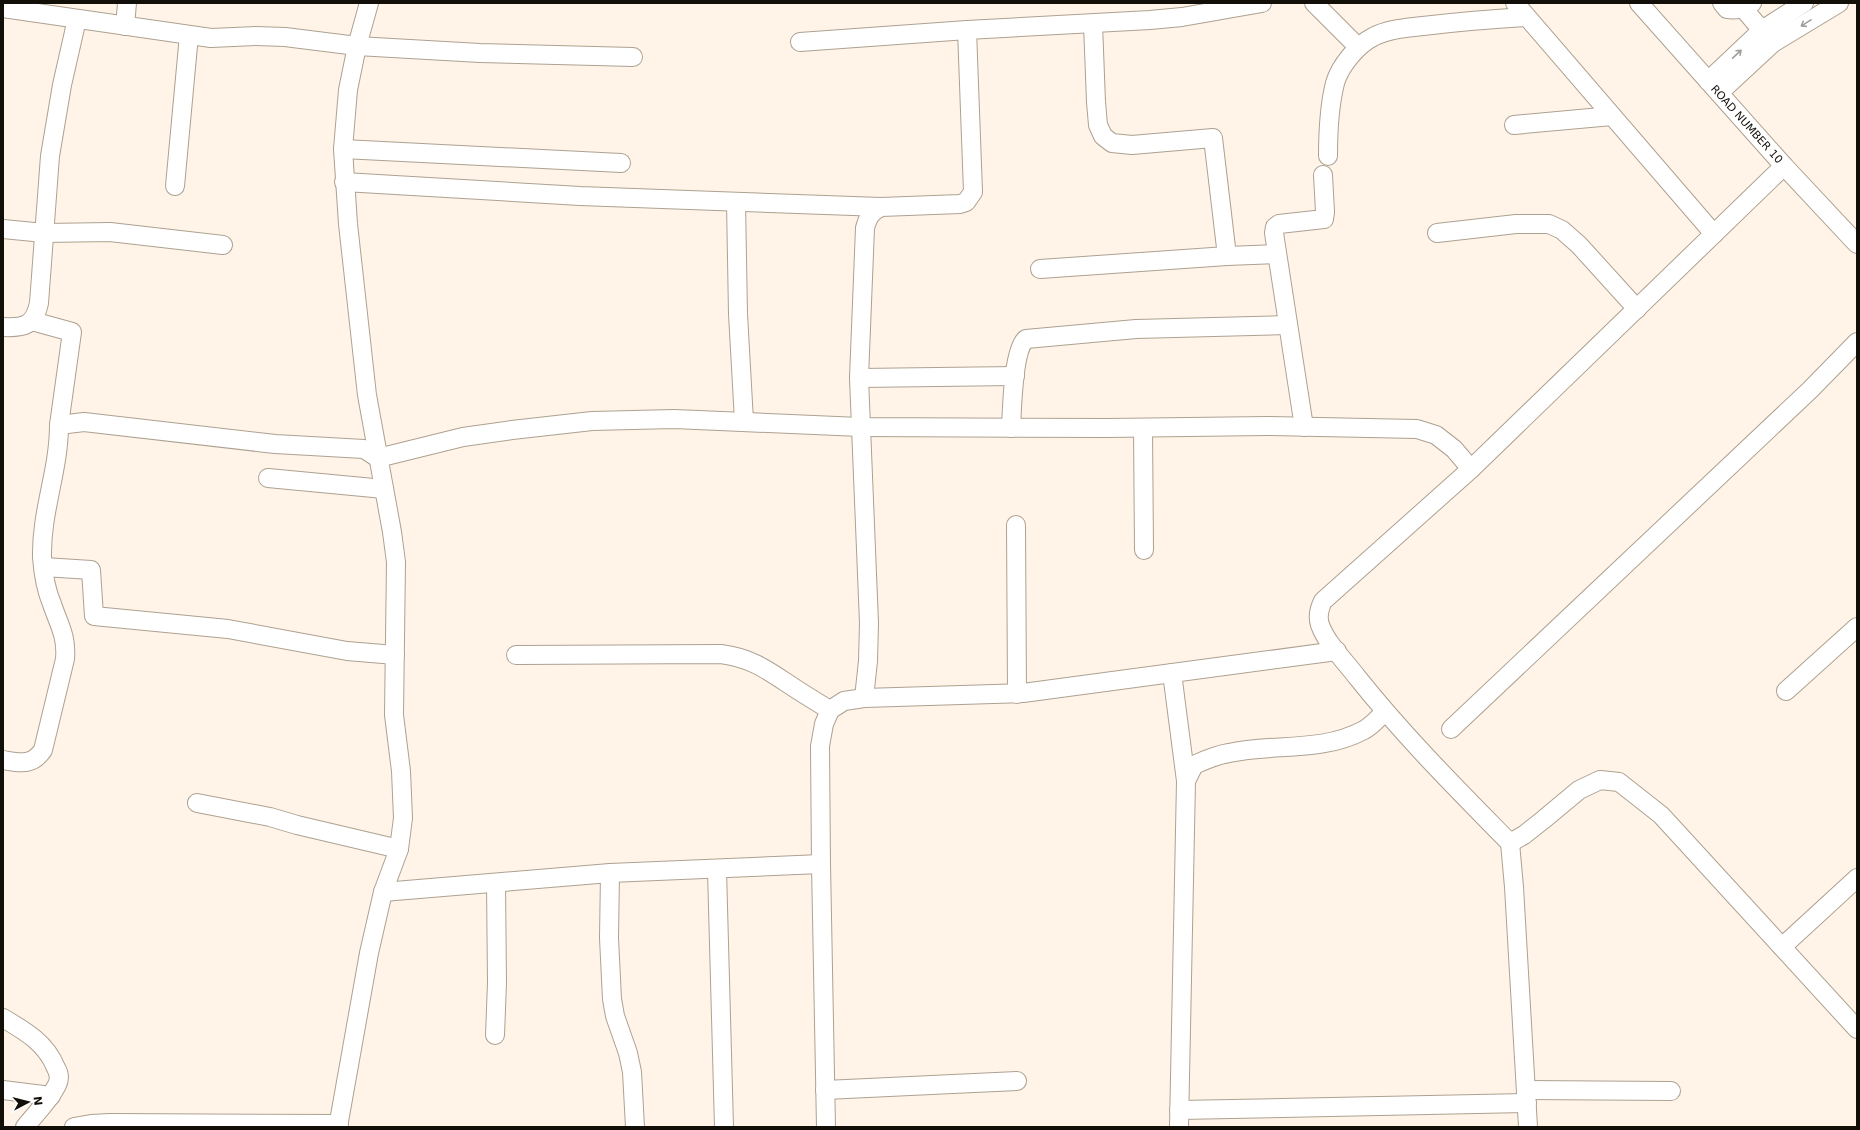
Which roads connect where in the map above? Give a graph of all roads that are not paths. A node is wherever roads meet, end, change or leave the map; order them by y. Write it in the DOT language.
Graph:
graph roads {
  1 [pos="127,3"];
  2 [pos="369,3"];
  3 [pos="1262,3"];
  4 [pos="1314,3"];
  5 [pos="1514,3"];
  6 [pos="1639,3"];
  7 [pos="1722,3"];
  8 [pos="1804,3"];
  9 [pos="1839,3"];
  10 [pos="1747,6"];
  11 [pos="3,8"];
  12 [pos="1182,10"];
  13 [pos="1526,17"];
  14 [pos="77,19"];
  15 [pos="1094,24"];
  16 [pos="125,26"];
  17 [pos="966,30"];
  18 [pos="189,35"];
  19 [pos="1767,37"];
  20 [pos="800,42"];
  21 [pos="357,46"];
  22 [pos="1358,47"];
  23 [pos="633,57"];
  24 [pos="1714,87"];
  25 [pos="1612,116"];
  26 [pos="1514,125"];
  27 [pos="343,149"];
  28 [pos="1328,156"];
  29 [pos="621,163"];
  30 [pos="1784,166"];
  31 [pos="1323,175"];
  32 [pos="344,182"];
  33 [pos="175,186"];
  34 [pos="736,202"];
  35 [pos="880,207"];
  36 [pos="3,229"];
  37 [pos="44,233"];
  38 [pos="1437,233"];
  39 [pos="1714,234"];
  40 [pos="1857,244"];
  41 [pos="223,246"];
  42 [pos="1276,254"];
  43 [pos="1227,256"];
  44 [pos="1040,269"];
  45 [pos="1637,309"];
  46 [pos="32,321"];
  47 [pos="1288,325"];
  48 [pos="3,327"];
  49 [pos="1857,342"];
  50 [pos="1015,376"];
  51 [pos="859,378"];
  52 [pos="744,421"];
  53 [pos="59,425"];
  54 [pos="860,427"];
  55 [pos="1304,427"];
  56 [pos="1011,428"];
  57 [pos="1143,428"];
  58 [pos="378,458"];
  59 [pos="1471,469"];
  60 [pos="268,478"];
  61 [pos="384,489"];
  62 [pos="1016,525"];
  63 [pos="1144,550"];
  64 [pos="44,567"];
  65 [pos="1857,627"];
  66 [pos="1337,651"];
  67 [pos="395,655"];
  68 [pos="516,655"];
  69 [pos="1172,674"];
  70 [pos="1786,691"];
  71 [pos="1017,694"];
  72 [pos="864,698"];
  73 [pos="830,710"];
  74 [pos="1385,712"];
  75 [pos="1451,729"];
  76 [pos="3,760"];
  77 [pos="1186,781"];
  78 [pos="197,803"];
  79 [pos="1510,843"];
  80 [pos="399,849"];
  81 [pos="821,864"];
  82 [pos="717,870"];
  83 [pos="610,873"];
  84 [pos="1857,878"];
  85 [pos="496,883"];
  86 [pos="383,892"];
  87 [pos="1782,947"];
  88 [pos="3,1018"];
  89 [pos="1857,1029"];
  90 [pos="495,1035"];
  91 [pos="1017,1081"];
  92 [pos="3,1090"];
  93 [pos="825,1090"];
  94 [pos="1672,1091"];
  95 [pos="51,1096"];
  96 [pos="1527,1096"];
  97 [pos="1179,1118"];
  98 [pos="338,1125"];
  99 [pos="25,1127"];
  100 [pos="74,1127"];
  101 [pos="635,1127"];
  102 [pos="724,1127"];
  103 [pos="826,1127"];
  104 [pos="1528,1127"];
  1 -- 16 [label="street"];
  2 -- 21 [label="street"];
  3 -- 12 [label="street"];
  4 -- 22 [label="street"];
  5 -- 13 [label="street"];
  6 -- 24 [label="street, ROAD NUMBER 10"];
  7 -- 10 [label="street"];
  8 -- 19 [label="street"];
  9 -- 19 [label="street, one-way"];
  10 -- 19 [label="street"];
  11 -- 14 [label="street"];
  12 -- 15 [label="street"];
  13 -- 22 [label="street"];
  13 -- 25 [label="street"];
  14 -- 16 [label="street"];
  14 -- 37 [label="street"];
  15 -- 17 [label="street"];
  15 -- 43 [label="street"];
  16 -- 18 [label="street"];
  17 -- 20 [label="street"];
  17 -- 35 [label="street"];
  18 -- 21 [label="street"];
  18 -- 33 [label="street"];
  19 -- 24 [label="street"];
  21 -- 23 [label="street"];
  21 -- 27 [label="street"];
  22 -- 28 [label="street"];
  24 -- 30 [label="street, ROAD NUMBER 10"];
  25 -- 26 [label="street"];
  25 -- 39 [label="street"];
  27 -- 29 [label="street"];
  27 -- 32 [label="street"];
  30 -- 39 [label="street"];
  30 -- 40 [label="street, ROAD NUMBER 10"];
  31 -- 42 [label="street"];
  32 -- 34 [label="street"];
  32 -- 58 [label="street"];
  34 -- 35 [label="street"];
  34 -- 52 [label="street"];
  35 -- 51 [label="street"];
  36 -- 37 [label="street"];
  37 -- 41 [label="street"];
  37 -- 46 [label="street"];
  38 -- 45 [label="street"];
  39 -- 45 [label="street"];
  42 -- 43 [label="street"];
  42 -- 47 [label="street"];
  43 -- 44 [label="street"];
  45 -- 59 [label="street"];
  46 -- 48 [label="street"];
  46 -- 53 [label="street"];
  47 -- 50 [label="street"];
  47 -- 55 [label="street"];
  49 -- 75 [label="street"];
  50 -- 51 [label="street"];
  50 -- 56 [label="street"];
  51 -- 54 [label="street"];
  52 -- 54 [label="street"];
  52 -- 58 [label="street"];
  53 -- 58 [label="street"];
  53 -- 64 [label="street"];
  54 -- 56 [label="street"];
  54 -- 72 [label="street"];
  55 -- 57 [label="street"];
  55 -- 59 [label="street"];
  56 -- 57 [label="street"];
  57 -- 63 [label="street"];
  58 -- 61 [label="street"];
  59 -- 66 [label="street"];
  60 -- 61 [label="street"];
  61 -- 67 [label="street"];
  62 -- 71 [label="street"];
  64 -- 67 [label="street"];
  64 -- 76 [label="street"];
  65 -- 70 [label="street"];
  66 -- 69 [label="street"];
  66 -- 74 [label="street"];
  67 -- 80 [label="street"];
  68 -- 73 [label="street"];
  69 -- 71 [label="street"];
  69 -- 77 [label="street"];
  71 -- 72 [label="street"];
  72 -- 73 [label="street"];
  73 -- 81 [label="street"];
  74 -- 77 [label="street"];
  74 -- 79 [label="street"];
  77 -- 97 [label="street"];
  78 -- 80 [label="street"];
  79 -- 87 [label="street"];
  79 -- 96 [label="street"];
  80 -- 86 [label="street"];
  81 -- 82 [label="street"];
  81 -- 93 [label="street"];
  82 -- 83 [label="street"];
  82 -- 102 [label="street"];
  83 -- 85 [label="street"];
  83 -- 101 [label="street"];
  84 -- 87 [label="street"];
  85 -- 86 [label="street"];
  85 -- 90 [label="street"];
  86 -- 98 [label="street"];
  87 -- 89 [label="street"];
  88 -- 95 [label="street"];
  91 -- 93 [label="street"];
  92 -- 95 [label="street"];
  93 -- 103 [label="street"];
  94 -- 96 [label="street"];
  95 -- 99 [label="street"];
  96 -- 97 [label="street"];
  96 -- 104 [label="street"];
  98 -- 100 [label="street"];
}
